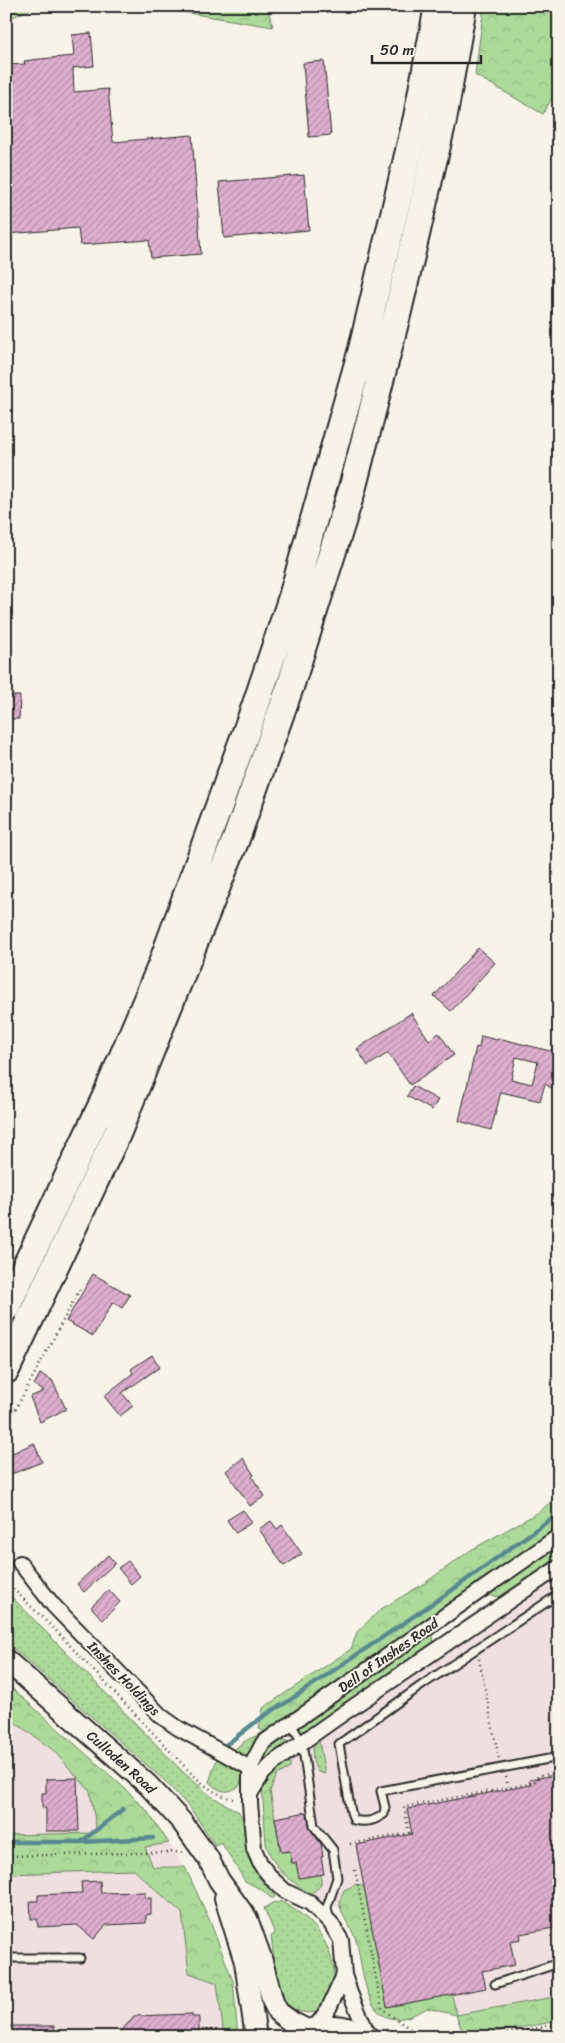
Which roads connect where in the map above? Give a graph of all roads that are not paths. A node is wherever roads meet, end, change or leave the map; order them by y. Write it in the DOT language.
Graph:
graph roads {
  1 [pos="438,6"];
  2 [pos="463,6"];
  3 [pos="28,1264"];
  4 [pos="6,1292"];
  5 [pos="6,1308"];
  6 [pos="6,1370"];
  7 [pos="559,1536"];
  8 [pos="20,1563"];
  9 [pos="559,1567"];
  10 [pos="559,1594"];
  11 [pos="6,1660"];
  12 [pos="291,1724"];
  13 [pos="302,1742"];
  14 [pos="559,1757"];
  15 [pos="250,1768"];
  16 [pos="250,1794"];
  17 [pos="219,1880"];
  18 [pos="330,1922"];
  19 [pos="6,1958"];
  20 [pos="80,1958"];
  21 [pos="559,1963"];
  22 [pos="344,1975"];
  23 [pos="495,1984"];
  24 [pos="307,2032"];
  25 [pos="256,2037"];
  26 [pos="368,2037"];
  1 -- 3 [label="highway"];
  2 -- 6 [label="highway"];
  3 -- 4 [label="highway"];
  3 -- 5 [label="highway"];
  7 -- 12 [label="street, Dell of Inshes Road"];
  8 -- 15 [label="street, Inshes Holdings"];
  9 -- 13 [label="street, Dell of Inshes Road"];
  10 -- 14 [label="lane"];
  11 -- 17 [label="main road, Culloden Road"];
  12 -- 13 [label="lane"];
  12 -- 15 [label="street, Dell of Inshes Road"];
  13 -- 16 [label="street, Dell of Inshes Road"];
  13 -- 18 [label="lane"];
  15 -- 16 [label="street, Dell of Inshes Road"];
  16 -- 18 [label="street, Dell of Inshes Road"];
  17 -- 24 [label="main road, Culloden Road"];
  17 -- 25 [label="main road, Culloden Road"];
  18 -- 22 [label="street, Dell of Inshes Road"];
  19 -- 20 [label="lane"];
  21 -- 23 [label="lane"];
  22 -- 24 [label="street, Dell of Inshes Road"];
  22 -- 26 [label="street, Dell of Inshes Road"];
  24 -- 26 [label="main road"];
}
